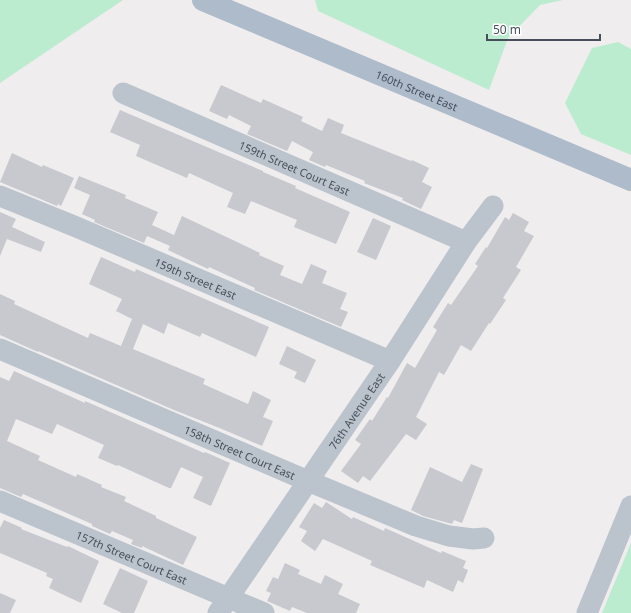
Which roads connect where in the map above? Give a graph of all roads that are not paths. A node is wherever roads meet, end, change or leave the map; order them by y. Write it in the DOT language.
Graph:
graph roads {
  1 [pos="203,0"];
  2 [pos="123,93"];
  3 [pos="631,180"];
  4 [pos="0,196"];
  5 [pos="493,206"];
  6 [pos="466,242"];
  7 [pos="0,349"];
  8 [pos="390,361"];
  9 [pos="308,481"];
  10 [pos="0,501"];
  11 [pos="631,506"];
  12 [pos="484,538"];
  13 [pos="223,605"];
  14 [pos="264,613"];
  15 [pos="587,613"];
  1 -- 3 [label="main road, 160th Street East"];
  2 -- 6 [label="street, 159th Street Court East"];
  4 -- 8 [label="street, 159th Street East"];
  5 -- 6 [label="street, 76th Avenue East"];
  6 -- 8 [label="street, 76th Avenue East"];
  7 -- 9 [label="street, 158th Street Court East"];
  8 -- 9 [label="street, 76th Avenue East"];
  9 -- 12 [label="street, 158th Street Court East"];
  9 -- 13 [label="street, 76th Avenue East"];
  10 -- 13 [label="street, 157th Street Court East"];
  11 -- 15 [label="street"];
  13 -- 14 [label="street, 157th Street Court East"];
}
